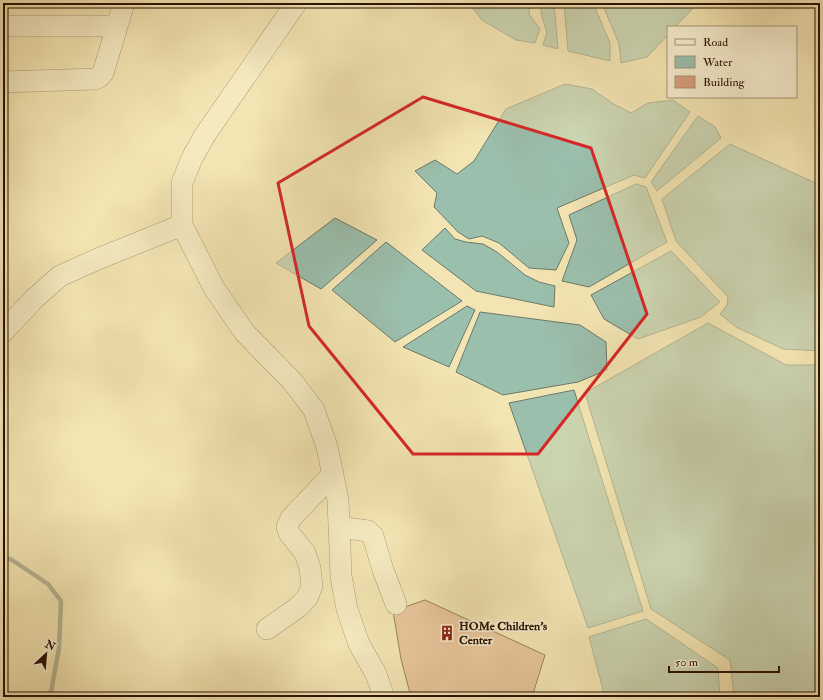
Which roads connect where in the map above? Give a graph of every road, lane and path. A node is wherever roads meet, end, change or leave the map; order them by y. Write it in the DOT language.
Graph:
graph roads {
  1 [pos="124,3"];
  2 [pos="296,3"];
  3 [pos="3,26"];
  4 [pos="116,26"];
  5 [pos="3,82"];
  6 [pos="182,225"];
  7 [pos="3,332"];
  8 [pos="334,474"];
  9 [pos="339,526"];
  10 [pos="396,604"];
  11 [pos="267,629"];
  12 [pos="384,697"];
  1 -- 4 [label="street"];
  2 -- 6 [label="street"];
  3 -- 4 [label="street"];
  4 -- 5 [label="street"];
  6 -- 7 [label="street"];
  6 -- 8 [label="street"];
  8 -- 9 [label="street"];
  8 -- 11 [label="street"];
  9 -- 10 [label="street"];
  9 -- 12 [label="street"];
}
